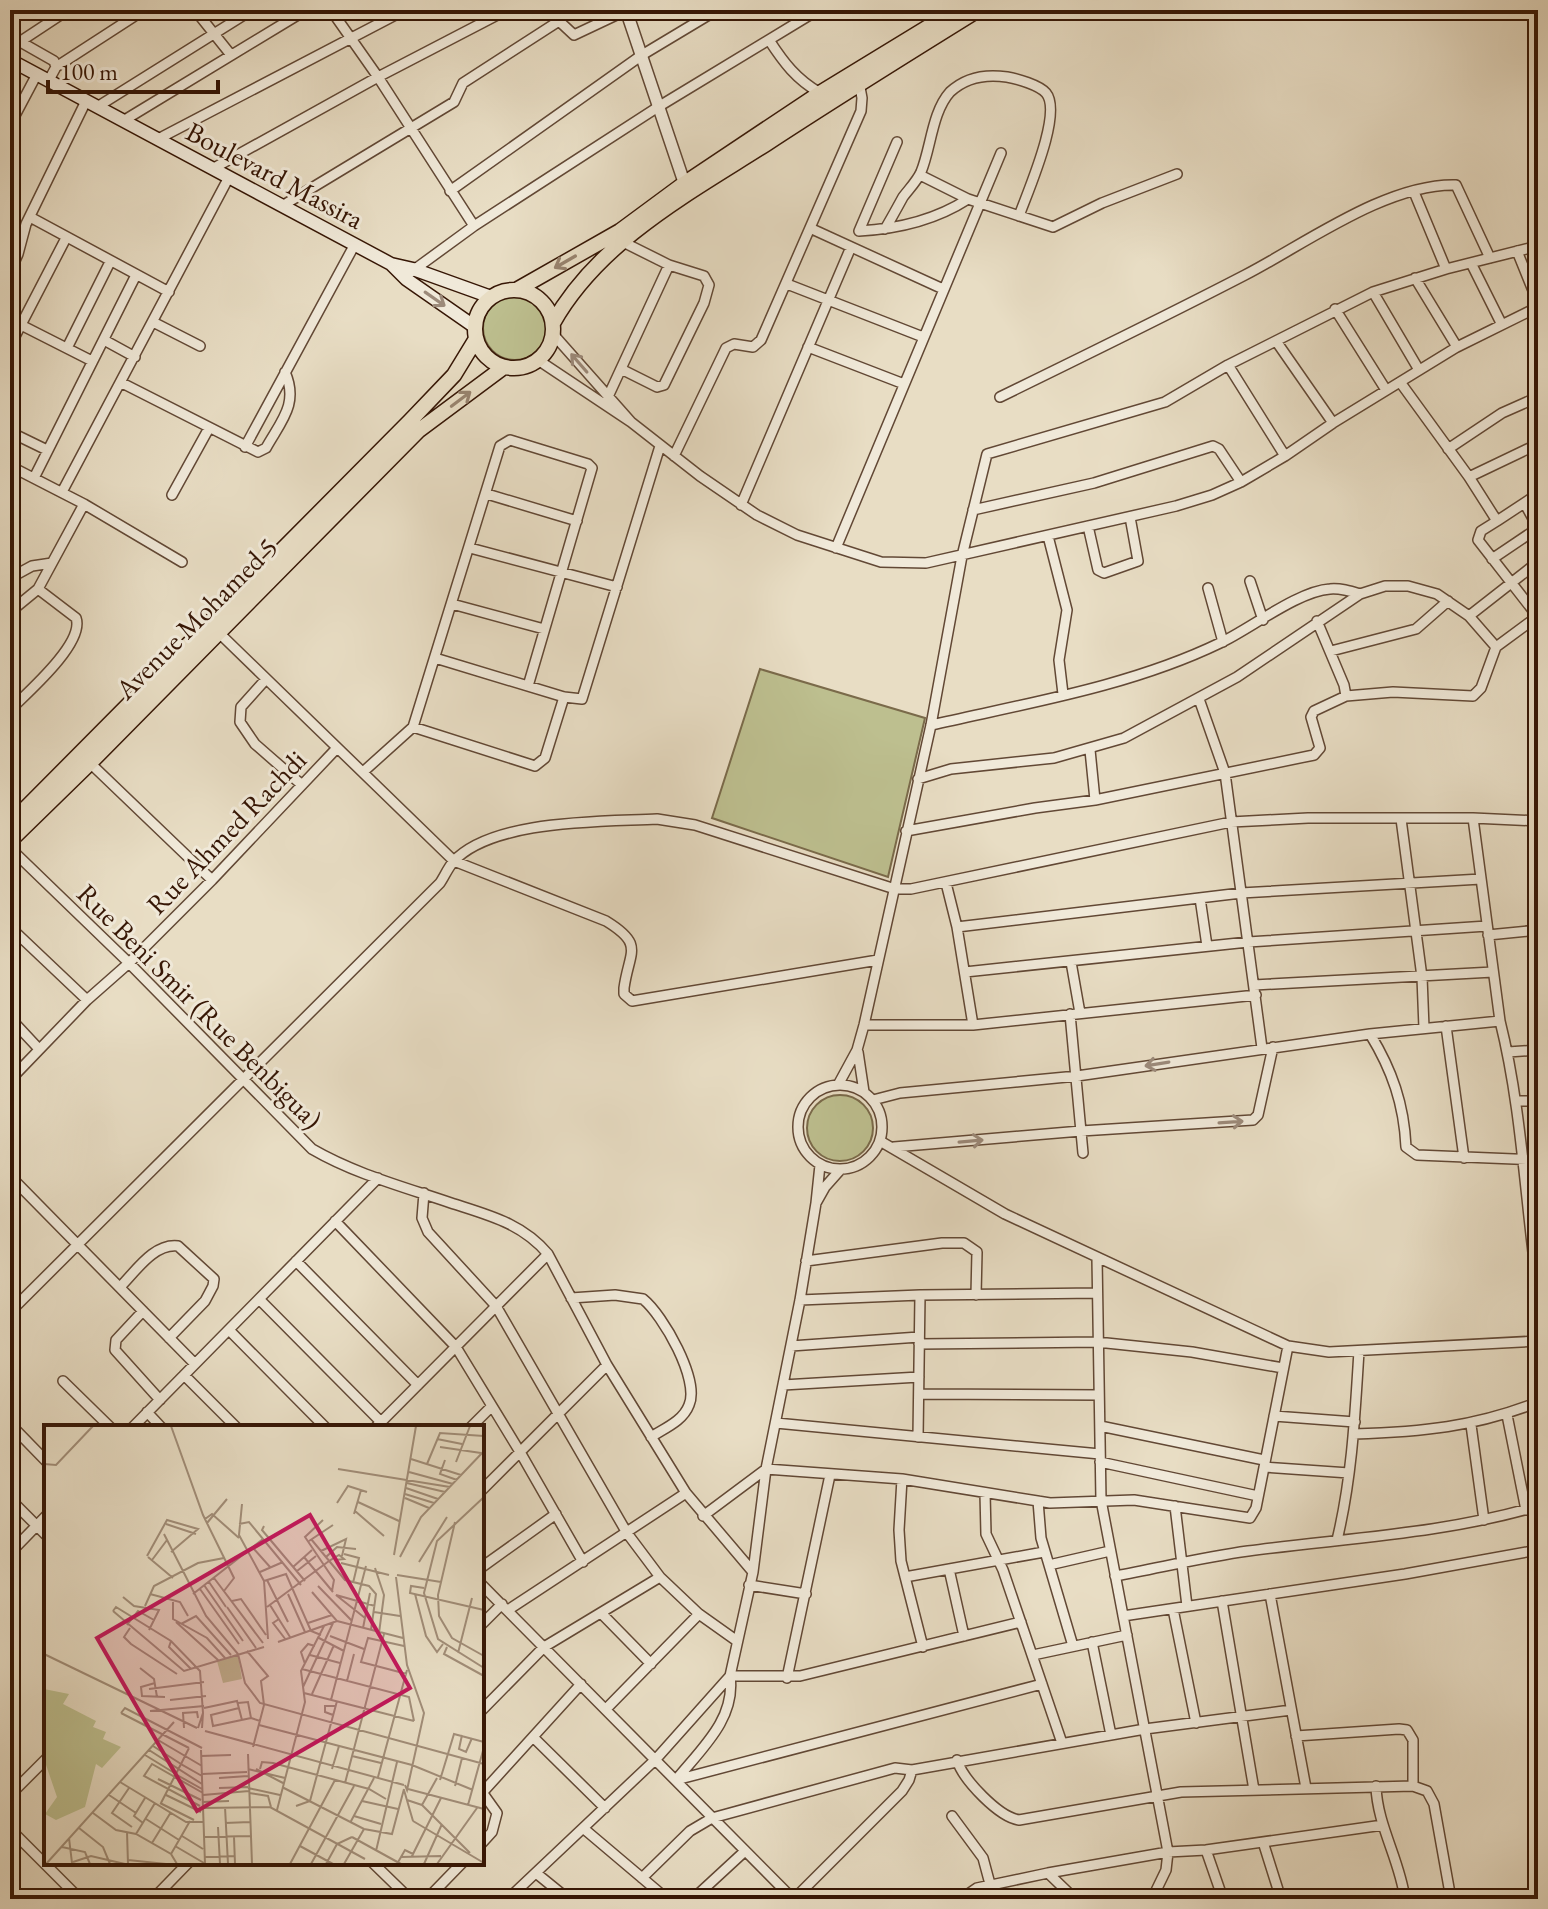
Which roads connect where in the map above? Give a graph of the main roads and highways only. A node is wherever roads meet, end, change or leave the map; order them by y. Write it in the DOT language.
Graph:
graph roads {
  1 [pos="956,10"];
  2 [pos="978,10"];
  3 [pos="10,60"];
  4 [pos="858,77"];
  5 [pos="687,188"];
  6 [pos="617,239"];
  7 [pos="410,274"];
  8 [pos="518,289"];
  9 [pos="491,297"];
  10 [pos="553,328"];
  11 [pos="475,333"];
  12 [pos="504,367"];
  13 [pos="414,426"];
  14 [pos="214,628"];
  15 [pos="10,824"];
  16 [pos="10,841"];
  1 -- 4 [label="main road"];
  2 -- 4 [label="main road"];
  3 -- 7 [label="main road, Boulevard Massira"];
  4 -- 5 [label="main road"];
  4 -- 5 [label="main road"];
  5 -- 6 [label="main road"];
  6 -- 8 [label="main road, one-way"];
  6 -- 10 [label="main road"];
  7 -- 9 [label="main road, Boulevard Massira"];
  7 -- 11 [label="main road, one-way"];
  8 -- 9 [label="main road"];
  8 -- 10 [label="main road"];
  9 -- 11 [label="main road"];
  10 -- 12 [label="main road"];
  11 -- 12 [label="main road"];
  11 -- 13 [label="main road"];
  13 -- 12 [label="main road, one-way"];
  13 -- 14 [label="main road, Avenue Mohamed 5"];
  14 -- 15 [label="main road, Avenue Mohamed 5"];
  14 -- 16 [label="main road, Avenue Mohamed 5"];
}
